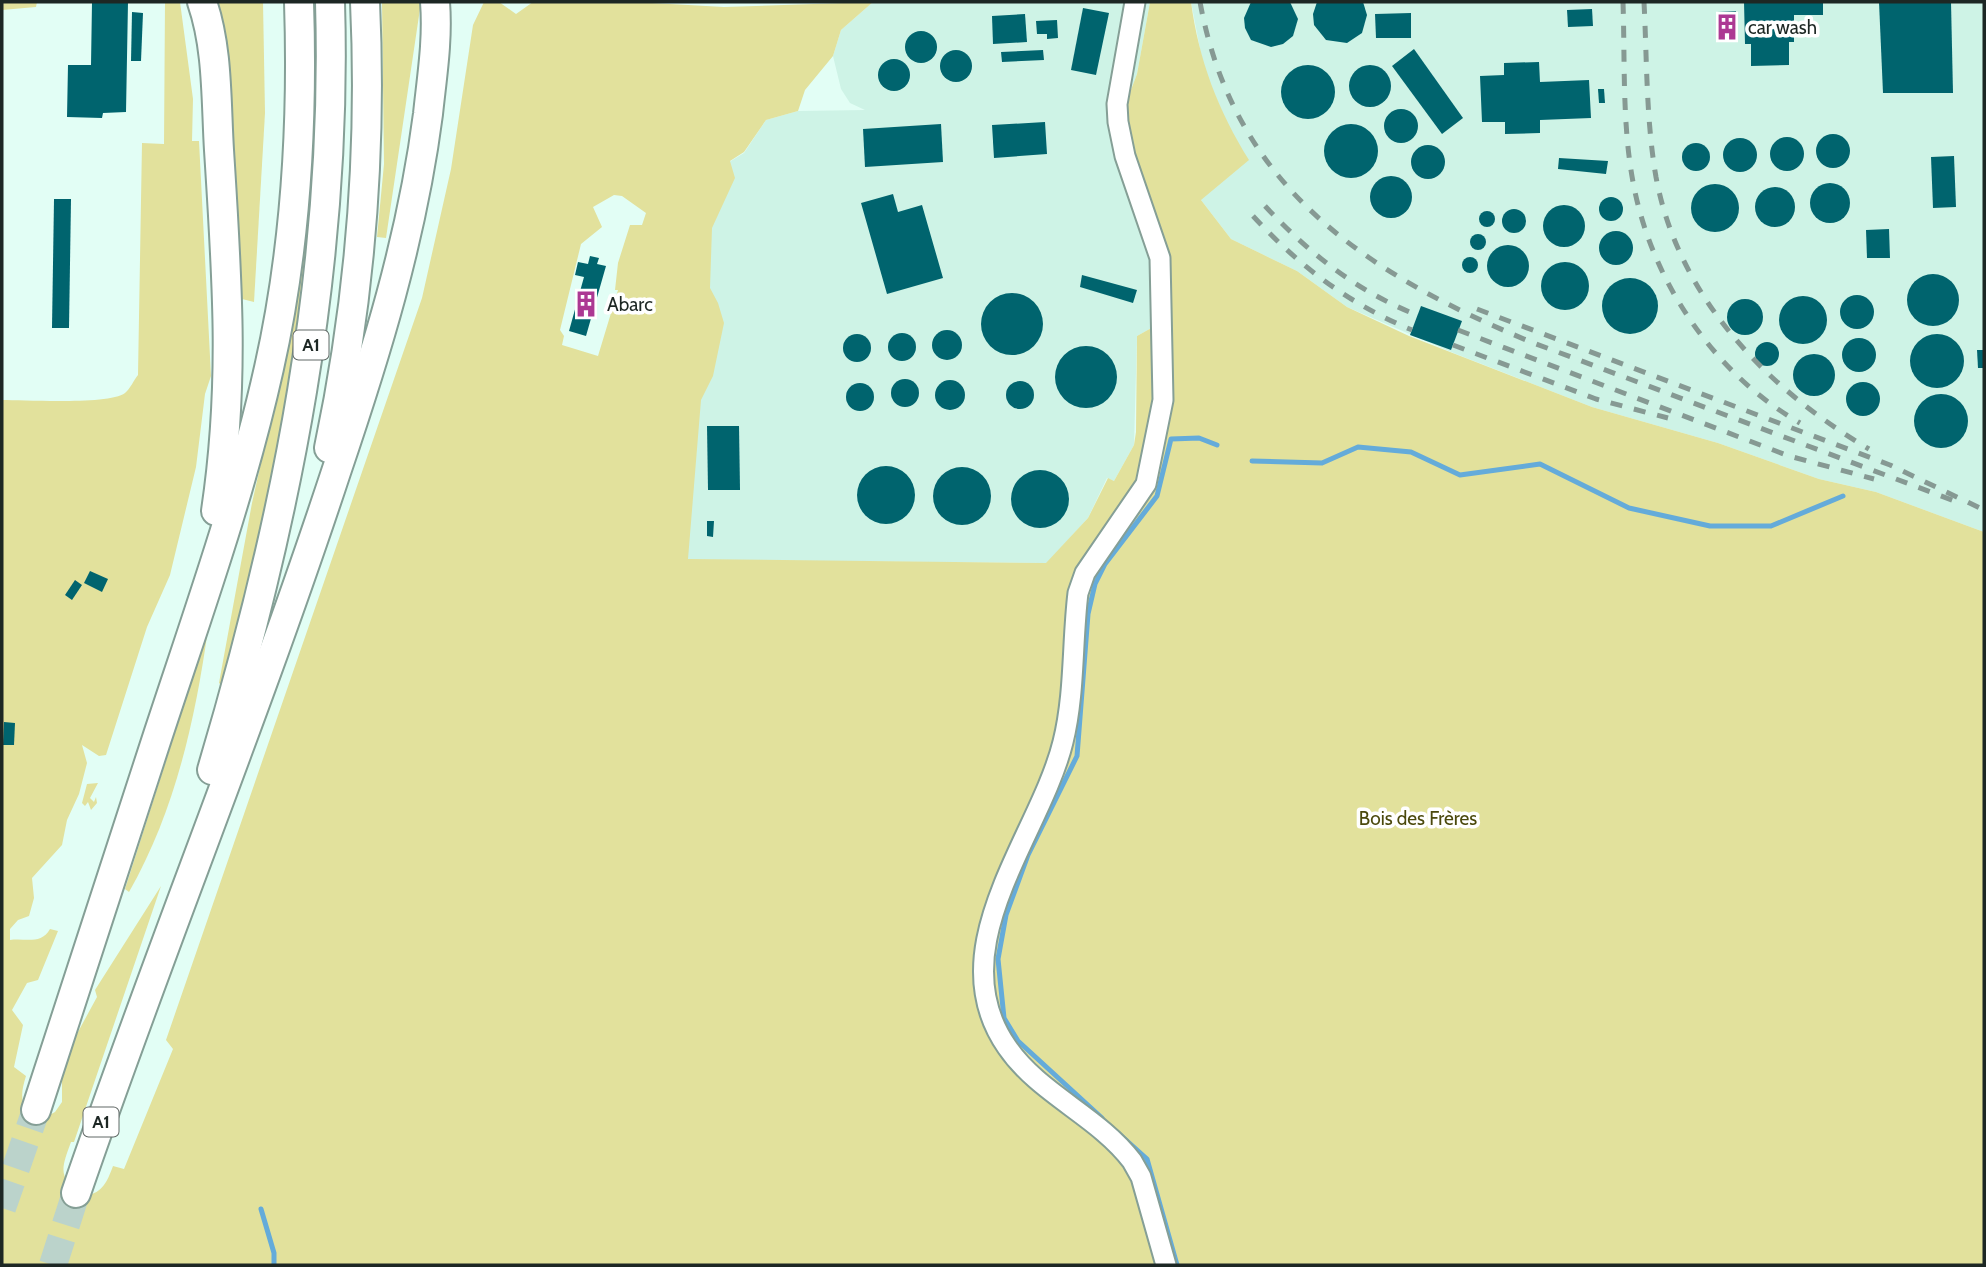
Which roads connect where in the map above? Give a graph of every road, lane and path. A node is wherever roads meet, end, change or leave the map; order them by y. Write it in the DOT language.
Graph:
graph roads {
  1 [pos="202,2"];
  2 [pos="299,2"];
  3 [pos="330,2"];
  4 [pos="365,2"];
  5 [pos="435,2"];
  6 [pos="456,2"];
  7 [pos="1135,2"];
  8 [pos="437,34"];
  9 [pos="303,574"];
  10 [pos="202,600"];
  11 [pos="125,1051"];
  12 [pos="36,1110"];
  13 [pos="76,1193"];
  14 [pos="1166,1265"];
  1 -- 10 [label="highway"];
  2 -- 10 [label="highway, A1"];
  3 -- 11 [label="highway, A1"];
  4 -- 9 [label="highway"];
  5 -- 8 [label="highway"];
  6 -- 8 [label="highway"];
  7 -- 14 [label="street"];
  8 -- 9 [label="highway"];
  9 -- 11 [label="highway"];
  10 -- 12 [label="highway, A1"];
  11 -- 13 [label="highway, A1"];
}
